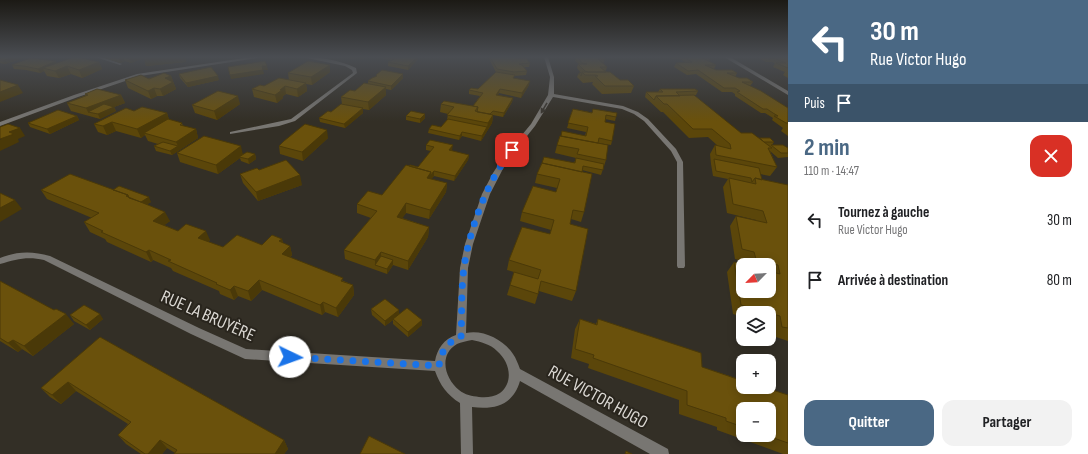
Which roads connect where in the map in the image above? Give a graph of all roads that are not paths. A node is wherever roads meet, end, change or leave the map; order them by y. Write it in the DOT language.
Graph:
graph roads {
  1 [pos="132,78"];
  2 [pos="348,78"];
  3 [pos="552,78"];
  4 [pos="762,78"];
  5 [pos="788,93"];
  6 [pos="551,95"];
  7 [pos="0,124"];
  8 [pos="232,133"];
  9 [pos="0,261"];
  10 [pos="681,266"];
  11 [pos="461,337"];
  12 [pos="439,366"];
  13 [pos="515,372"];
  14 [pos="466,400"];
  15 [pos="467,454"];
  16 [pos="664,454"];
  1 -- 7 [label="street"];
  2 -- 8 [label="street"];
  3 -- 6 [label="street"];
  4 -- 5 [label="street"];
  6 -- 10 [label="street"];
  6 -- 11 [label="street, one-way"];
  9 -- 12 [label="street, RUE LA BRUYÈRE"];
  11 -- 12 [label="street"];
  11 -- 13 [label="street"];
  12 -- 14 [label="street"];
  13 -- 14 [label="street"];
  13 -- 16 [label="street, RUE VICTOR HUGO"];
  14 -- 15 [label="street"];
}
